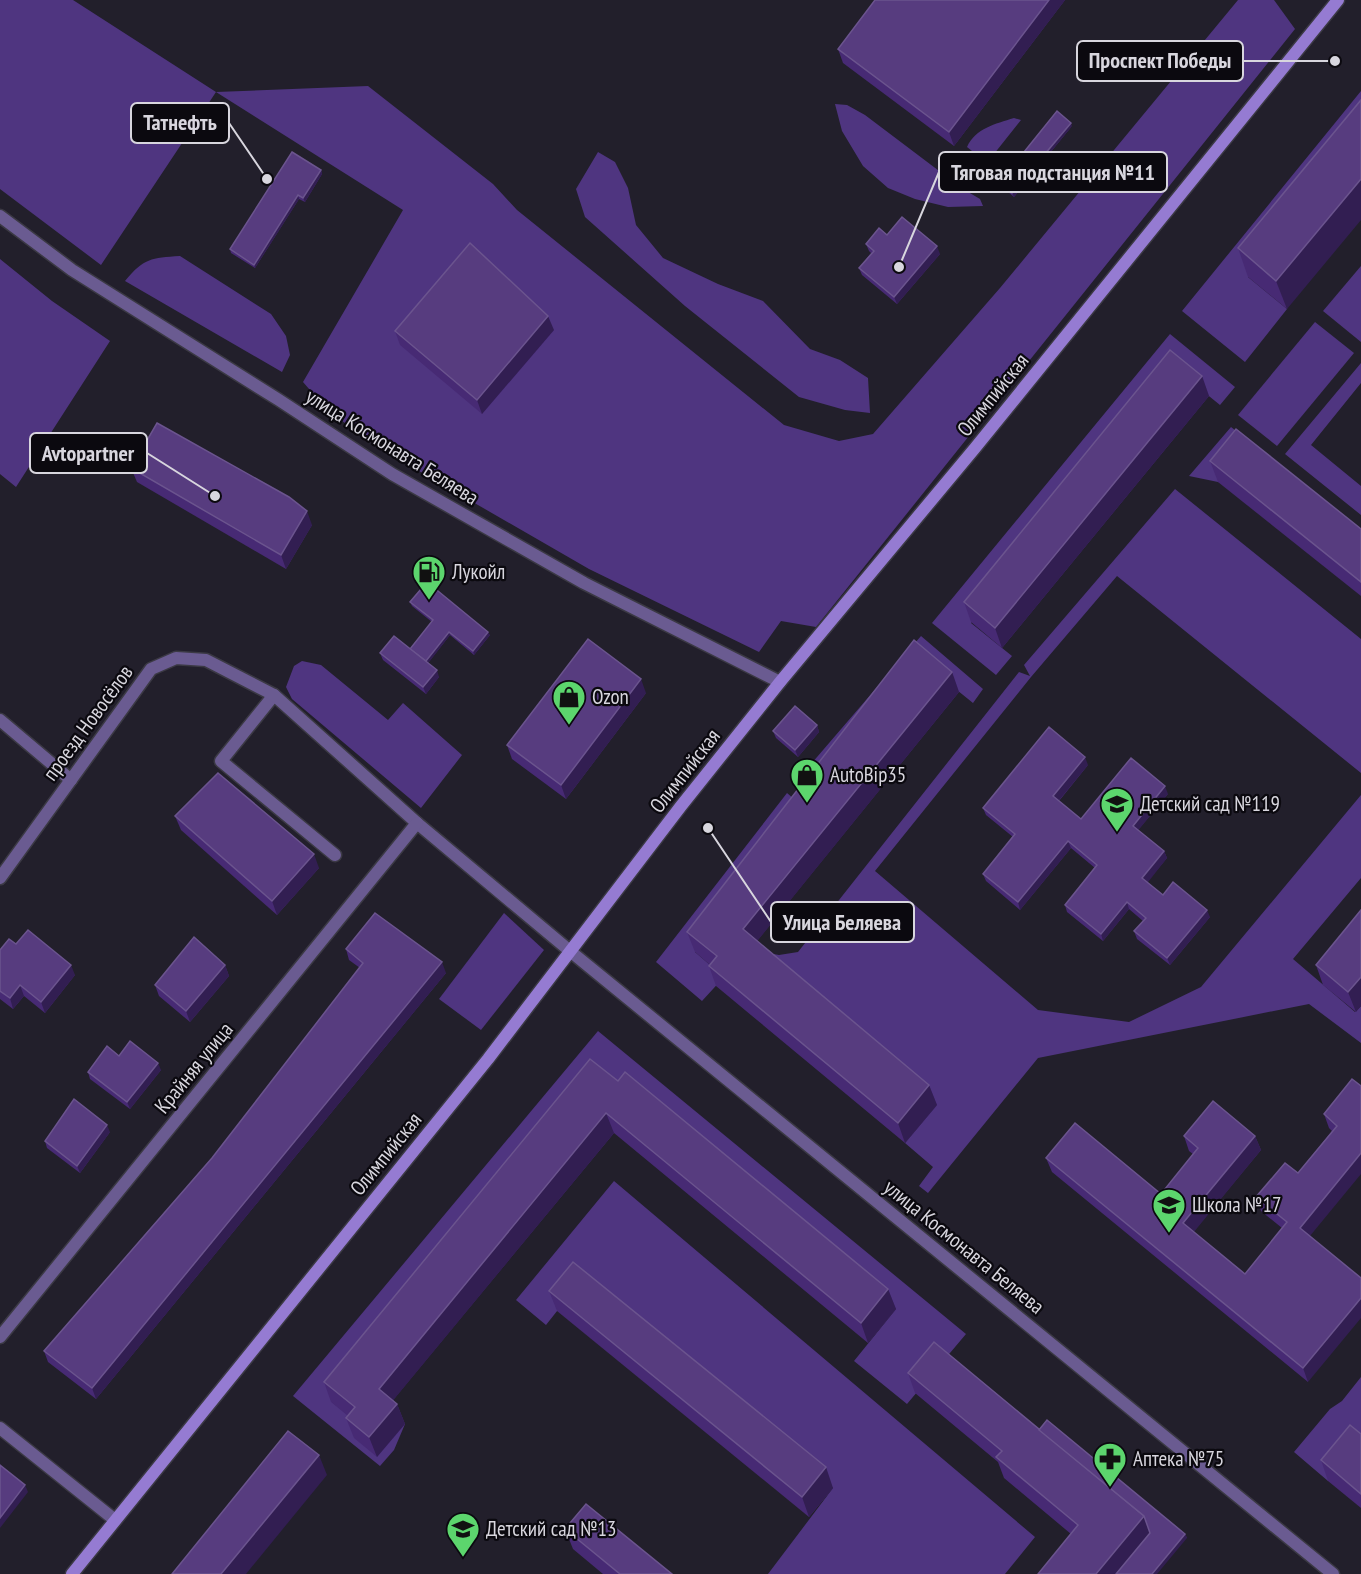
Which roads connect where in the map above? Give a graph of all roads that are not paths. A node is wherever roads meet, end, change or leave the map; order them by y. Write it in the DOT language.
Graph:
graph roads {
  1 [pos="1338,0"];
  2 [pos="0,216"];
  3 [pos="780,682"];
  4 [pos="273,695"];
  5 [pos="0,720"];
  6 [pos="71,780"];
  7 [pos="417,823"];
  8 [pos="335,855"];
  9 [pos="0,879"];
  10 [pos="570,951"];
  11 [pos="0,1337"];
  12 [pos="0,1428"];
  13 [pos="115,1520"];
  14 [pos="72,1574"];
  15 [pos="1333,1574"];
  1 -- 3 [label="main road, Олимпийская"];
  2 -- 3 [label="street, улица Космонавта Беляева"];
  3 -- 10 [label="main road, Олимпийская"];
  4 -- 6 [label="street, проезд Новосёлов"];
  4 -- 7 [label="street, проезд Новосёлов"];
  4 -- 8 [label="street"];
  5 -- 6 [label="street"];
  6 -- 9 [label="street, проезд Новосёлов"];
  7 -- 10 [label="street, улица Космонавта Беляева"];
  7 -- 11 [label="street, Крайняя улица"];
  10 -- 13 [label="main road, Олимпийская"];
  10 -- 15 [label="street, улица Космонавта Беляева"];
  12 -- 13 [label="street"];
  13 -- 14 [label="main road, Олимпийская"];
}
